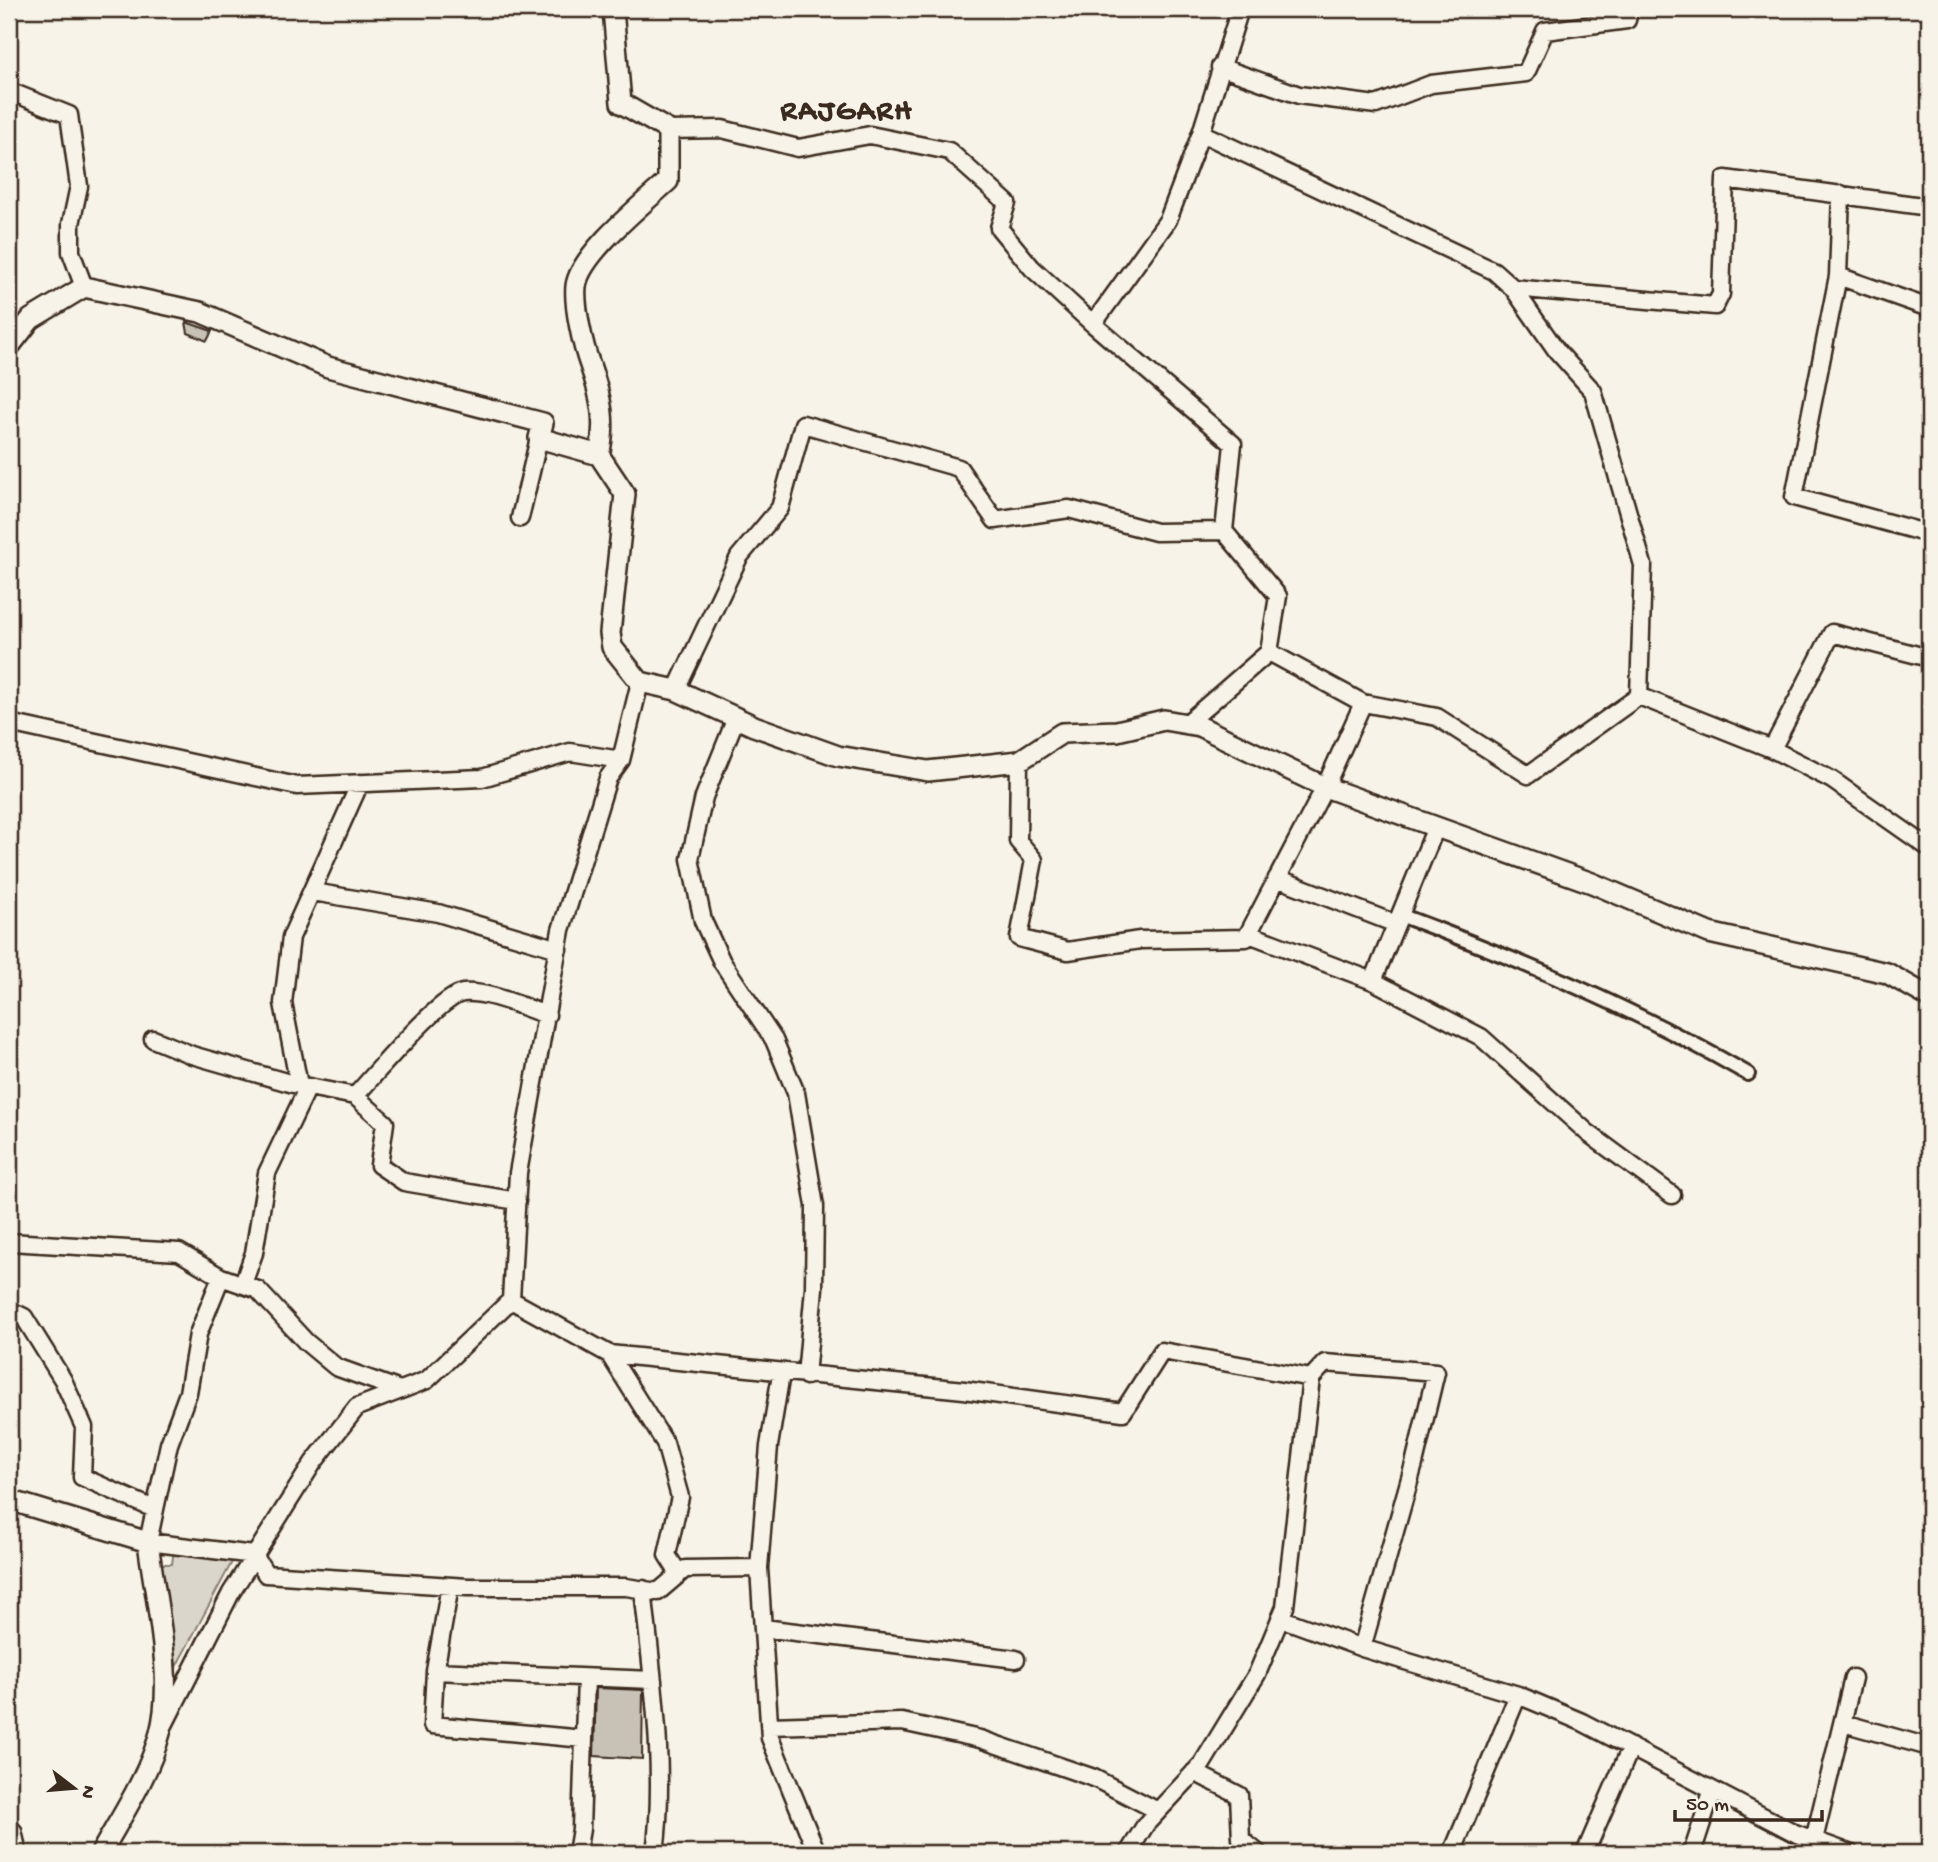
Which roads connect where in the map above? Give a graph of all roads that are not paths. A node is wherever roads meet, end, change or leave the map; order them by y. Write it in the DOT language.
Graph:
graph roads {
  1 [pos="613,9"];
  2 [pos="1240,9"];
  3 [pos="1630,9"];
  4 [pos="1220,67"];
  5 [pos="9,92"];
  6 [pos="668,130"];
  7 [pos="1201,133"];
  8 [pos="1841,194"];
  9 [pos="1929,206"];
  10 [pos="1838,276"];
  11 [pos="83,287"];
  12 [pos="1513,288"];
  13 [pos="1929,308"];
  14 [pos="1093,324"];
  15 [pos="9,347"];
  16 [pos="539,438"];
  17 [pos="598,455"];
  18 [pos="520,518"];
  19 [pos="1224,531"];
  20 [pos="1929,534"];
  21 [pos="1269,652"];
  22 [pos="1929,658"];
  23 [pos="640,681"];
  24 [pos="676,690"];
  25 [pos="1639,696"];
  26 [pos="1363,704"];
  27 [pos="736,718"];
  28 [pos="9,723"];
  29 [pos="1186,724"];
  30 [pos="1773,749"];
  31 [pos="621,760"];
  32 [pos="1018,761"];
  33 [pos="360,783"];
  34 [pos="1325,787"];
  35 [pos="1436,827"];
  36 [pos="1929,848"];
  37 [pos="1277,878"];
  38 [pos="313,891"];
  39 [pos="1398,919"];
  40 [pos="1249,934"];
  41 [pos="558,949"];
  42 [pos="1373,981"];
  43 [pos="1929,997"];
  44 [pos="547,1015"];
  45 [pos="153,1039"];
  46 [pos="1748,1074"];
  47 [pos="304,1086"];
  48 [pos="355,1096"];
  49 [pos="1672,1195"];
  50 [pos="517,1202"];
  51 [pos="10,1245"];
  52 [pos="221,1277"];
  53 [pos="243,1284"];
  54 [pos="511,1300"];
  55 [pos="9,1310"];
  56 [pos="609,1354"];
  57 [pos="781,1374"];
  58 [pos="806,1376"];
  59 [pos="1311,1378"];
  60 [pos="400,1391"];
  61 [pos="9,1500"];
  62 [pos="154,1509"];
  63 [pos="148,1542"];
  64 [pos="254,1555"];
  65 [pos="759,1568"];
  66 [pos="679,1574"];
  67 [pos="450,1586"];
  68 [pos="643,1589"];
  69 [pos="1280,1618"];
  70 [pos="763,1628"];
  71 [pos="1362,1648"];
  72 [pos="1016,1659"];
  73 [pos="435,1671"];
  74 [pos="586,1678"];
  75 [pos="1853,1678"];
  76 [pos="653,1681"];
  77 [pos="1518,1695"];
  78 [pos="1843,1723"];
  79 [pos="769,1726"];
  80 [pos="160,1733"];
  81 [pos="584,1739"];
  82 [pos="1631,1747"];
  83 [pos="1929,1747"];
  84 [pos="1194,1772"];
  85 [pos="1712,1792"];
  86 [pos="1158,1811"];
  87 [pos="9,1829"];
  88 [pos="1814,1840"];
  89 [pos="18,1853"];
  90 [pos="102,1853"];
  91 [pos="576,1853"];
  92 [pos="655,1853"];
  93 [pos="817,1853"];
  94 [pos="1128,1853"];
  95 [pos="1258,1853"];
  96 [pos="1452,1853"];
  97 [pos="1586,1853"];
  98 [pos="1692,1853"];
  99 [pos="1850,1853"];
  1 -- 6 [label="street"];
  2 -- 4 [label="street"];
  3 -- 4 [label="street"];
  4 -- 7 [label="street"];
  5 -- 11 [label="street"];
  6 -- 14 [label="street"];
  6 -- 17 [label="street"];
  7 -- 12 [label="street"];
  7 -- 14 [label="street"];
  8 -- 9 [label="street"];
  8 -- 10 [label="street"];
  8 -- 12 [label="street"];
  10 -- 13 [label="street"];
  10 -- 20 [label="street"];
  11 -- 15 [label="street"];
  11 -- 16 [label="street"];
  12 -- 25 [label="street"];
  14 -- 19 [label="street"];
  16 -- 17 [label="street"];
  16 -- 18 [label="street"];
  17 -- 23 [label="street"];
  19 -- 21 [label="street"];
  19 -- 24 [label="street"];
  21 -- 26 [label="street"];
  21 -- 29 [label="street"];
  22 -- 30 [label="street"];
  23 -- 24 [label="street"];
  23 -- 31 [label="street"];
  24 -- 27 [label="street"];
  25 -- 26 [label="street"];
  25 -- 30 [label="street"];
  26 -- 34 [label="street"];
  27 -- 32 [label="street"];
  27 -- 58 [label="street"];
  28 -- 33 [label="street"];
  29 -- 32 [label="street"];
  29 -- 34 [label="street"];
  30 -- 36 [label="street"];
  31 -- 33 [label="street"];
  31 -- 41 [label="street"];
  32 -- 40 [label="street"];
  33 -- 38 [label="street"];
  34 -- 35 [label="street"];
  34 -- 37 [label="street"];
  35 -- 39 [label="street"];
  35 -- 43 [label="street"];
  37 -- 39 [label="street"];
  37 -- 40 [label="street"];
  38 -- 41 [label="street"];
  38 -- 47 [label="street"];
  39 -- 42 [label="street"];
  39 -- 46 [label="street"];
  40 -- 42 [label="street"];
  41 -- 44 [label="street"];
  42 -- 49 [label="street"];
  44 -- 48 [label="street"];
  44 -- 50 [label="street"];
  45 -- 47 [label="street"];
  47 -- 48 [label="street"];
  47 -- 53 [label="street"];
  48 -- 50 [label="street"];
  50 -- 54 [label="street"];
  51 -- 52 [label="street"];
  52 -- 53 [label="street"];
  52 -- 62 [label="street"];
  53 -- 60 [label="street"];
  54 -- 56 [label="street"];
  54 -- 60 [label="street"];
  55 -- 62 [label="street"];
  56 -- 57 [label="street"];
  56 -- 66 [label="street"];
  57 -- 58 [label="street"];
  57 -- 65 [label="street"];
  58 -- 59 [label="street"];
  59 -- 69 [label="street"];
  59 -- 71 [label="street"];
  60 -- 64 [label="street"];
  61 -- 63 [label="street"];
  62 -- 63 [label="street"];
  63 -- 64 [label="street"];
  63 -- 80 [label="street"];
  64 -- 67 [label="street"];
  64 -- 80 [label="street"];
  65 -- 66 [label="street"];
  65 -- 70 [label="street"];
  66 -- 68 [label="street"];
  67 -- 68 [label="street"];
  67 -- 73 [label="street"];
  68 -- 76 [label="street"];
  69 -- 71 [label="street"];
  69 -- 84 [label="street"];
  70 -- 72 [label="street"];
  70 -- 79 [label="street"];
  71 -- 77 [label="street"];
  73 -- 74 [label="street"];
  73 -- 81 [label="street"];
  74 -- 76 [label="street"];
  74 -- 81 [label="street"];
  75 -- 78 [label="street"];
  76 -- 92 [label="street"];
  77 -- 82 [label="street"];
  77 -- 96 [label="street"];
  78 -- 83 [label="street"];
  78 -- 88 [label="street"];
  79 -- 86 [label="street"];
  79 -- 93 [label="street"];
  80 -- 90 [label="street"];
  81 -- 91 [label="street"];
  82 -- 85 [label="street"];
  82 -- 97 [label="street"];
  84 -- 86 [label="street"];
  84 -- 95 [label="street"];
  85 -- 88 [label="street"];
  85 -- 98 [label="street"];
  86 -- 94 [label="street"];
  87 -- 89 [label="street"];
  88 -- 99 [label="street"];
}
